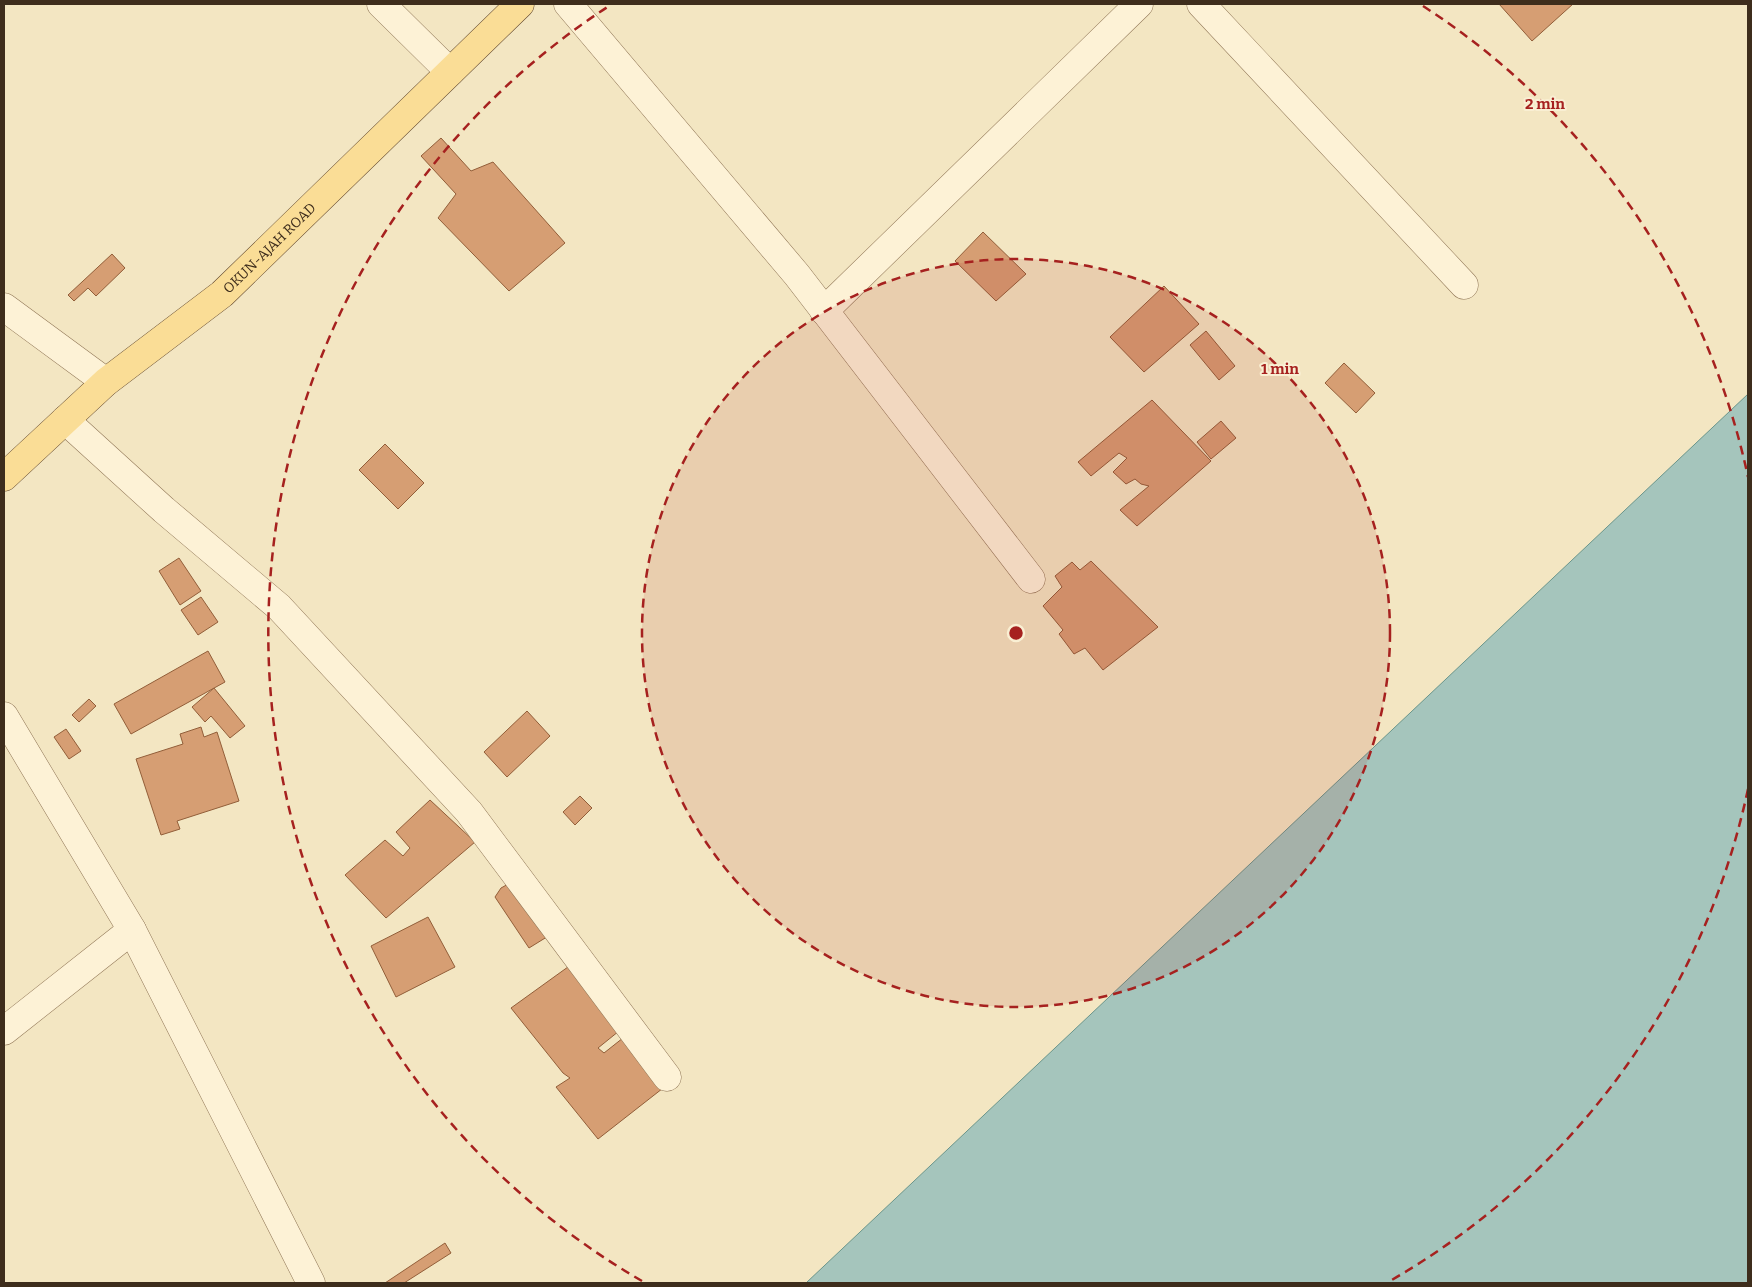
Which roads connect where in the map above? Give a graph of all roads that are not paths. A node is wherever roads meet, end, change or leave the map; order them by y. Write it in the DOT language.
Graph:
graph roads {
  1 [pos="381,4"];
  2 [pos="520,4"];
  3 [pos="568,4"];
  4 [pos="1139,4"];
  5 [pos="1201,4"];
  6 [pos="450,72"];
  7 [pos="1464,285"];
  8 [pos="4,307"];
  9 [pos="824,311"];
  10 [pos="106,382"];
  11 [pos="65,420"];
  12 [pos="4,477"];
  13 [pos="1031,579"];
  14 [pos="4,716"];
  15 [pos="132,930"];
  16 [pos="4,1031"];
  17 [pos="667,1077"];
  18 [pos="311,1283"];
  1 -- 6 [label="street"];
  2 -- 6 [label="main road, OKUN-AJAH ROAD"];
  3 -- 9 [label="street"];
  4 -- 9 [label="street"];
  5 -- 7 [label="street"];
  6 -- 10 [label="main road, OKUN-AJAH ROAD"];
  8 -- 10 [label="street"];
  9 -- 13 [label="street"];
  10 -- 11 [label="main road, OKUN-AJAH ROAD"];
  11 -- 12 [label="main road, OKUN-AJAH ROAD"];
  11 -- 17 [label="street"];
  14 -- 15 [label="street"];
  15 -- 16 [label="street"];
  15 -- 18 [label="street"];
}
